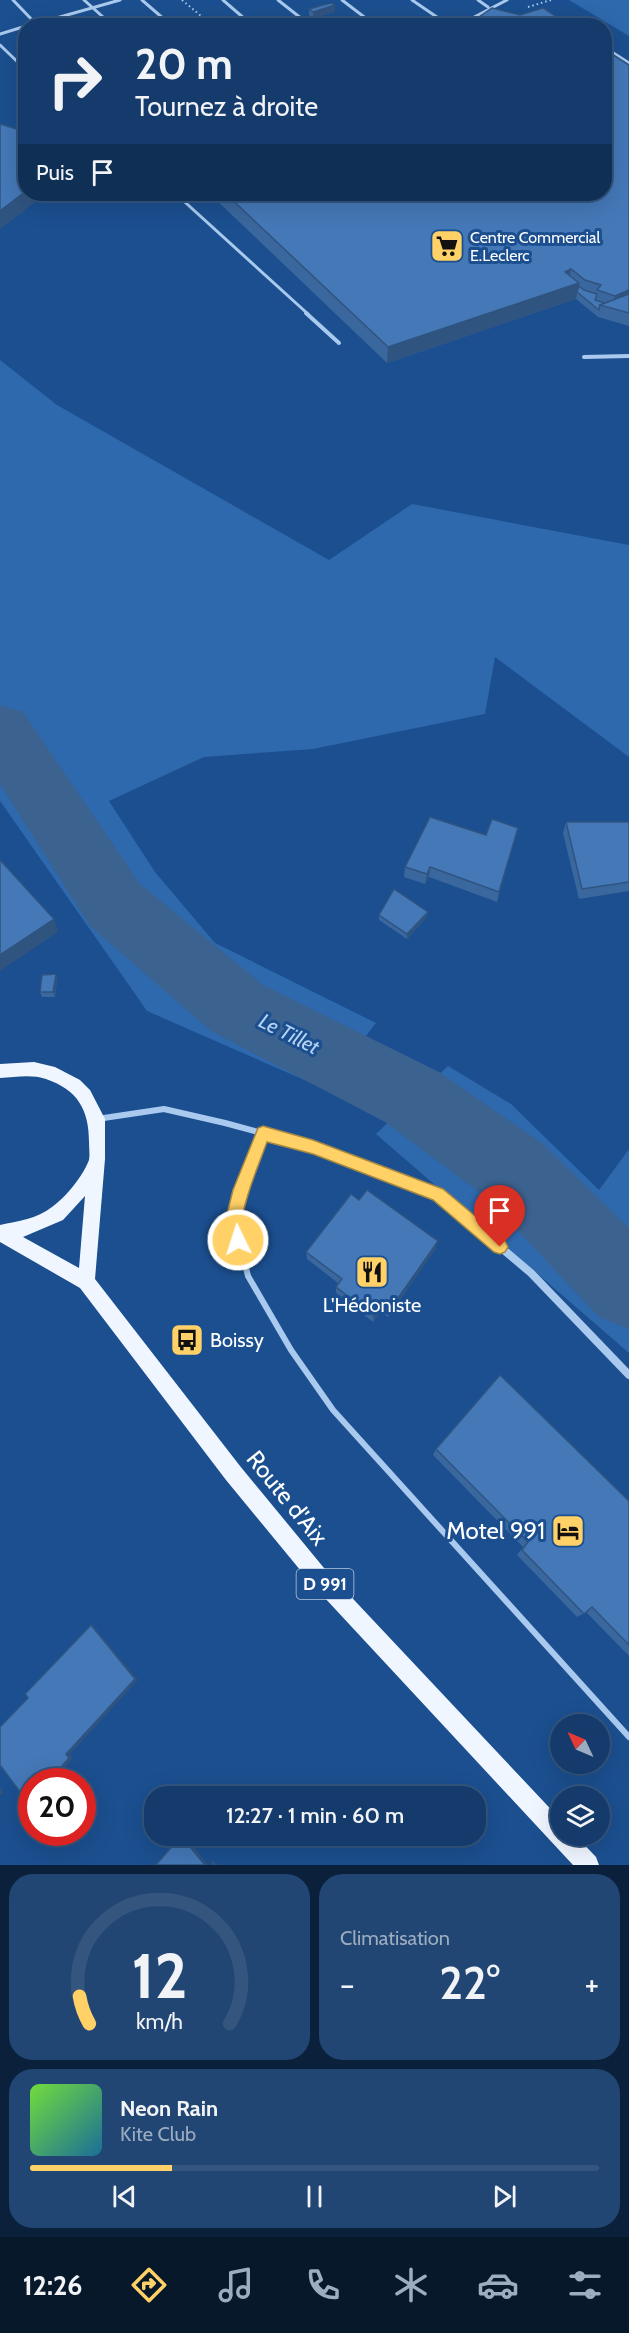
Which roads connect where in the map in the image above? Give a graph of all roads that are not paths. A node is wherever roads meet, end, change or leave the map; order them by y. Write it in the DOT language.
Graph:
graph roads {
  1 [pos="13,0"];
  2 [pos="84,0"];
  3 [pos="120,0"];
  4 [pos="142,0"];
  5 [pos="223,0"];
  6 [pos="278,0"];
  7 [pos="342,0"];
  8 [pos="412,0"];
  9 [pos="478,0"];
  10 [pos="507,0"];
  11 [pos="489,7"];
  12 [pos="93,8"];
  13 [pos="31,18"];
  14 [pos="58,18"];
  15 [pos="104,18"];
  16 [pos="163,18"];
  17 [pos="244,18"];
  18 [pos="301,18"];
  19 [pos="366,18"];
  20 [pos="438,18"];
  21 [pos="470,18"];
  22 [pos="18,29"];
  23 [pos="0,34"];
  24 [pos="0,45"];
  25 [pos="612,52"];
  26 [pos="18,62"];
  27 [pos="629,63"];
  28 [pos="184,201"];
  29 [pos="339,343"];
  30 [pos="629,356"];
  31 [pos="584,357"];
  32 [pos="0,1071"];
  33 [pos="96,1119"];
  34 [pos="263,1133"];
  35 [pos="97,1159"];
  36 [pos="0,1233"];
  37 [pos="86,1282"];
  38 [pos="629,1374"];
  39 [pos="629,1737"];
  40 [pos="588,1865"];
  1 -- 13 [label="lane"];
  2 -- 12 [label="lane"];
  3 -- 12 [label="lane"];
  4 -- 16 [label="lane"];
  5 -- 17 [label="lane"];
  6 -- 18 [label="lane"];
  7 -- 19 [label="lane"];
  8 -- 20 [label="lane"];
  9 -- 11 [label="lane"];
  10 -- 11 [label="lane"];
  11 -- 21 [label="lane"];
  12 -- 14 [label="lane"];
  12 -- 15 [label="lane"];
  22 -- 23 [label="lane"];
  24 -- 26 [label="lane"];
  25 -- 27 [label="lane"];
  28 -- 29 [label="lane"];
  30 -- 31 [label="lane"];
  32 -- 33 [label="main road"];
  33 -- 34 [label="street"];
  33 -- 35 [label="main road"];
  34 -- 38 [label="street"];
  34 -- 39 [label="lane"];
  35 -- 36 [label="main road"];
  35 -- 37 [label="main road"];
  36 -- 37 [label="main road, Route d'Aix / D 991"];
  37 -- 40 [label="main road, Route d'Aix / D 991"];
}
